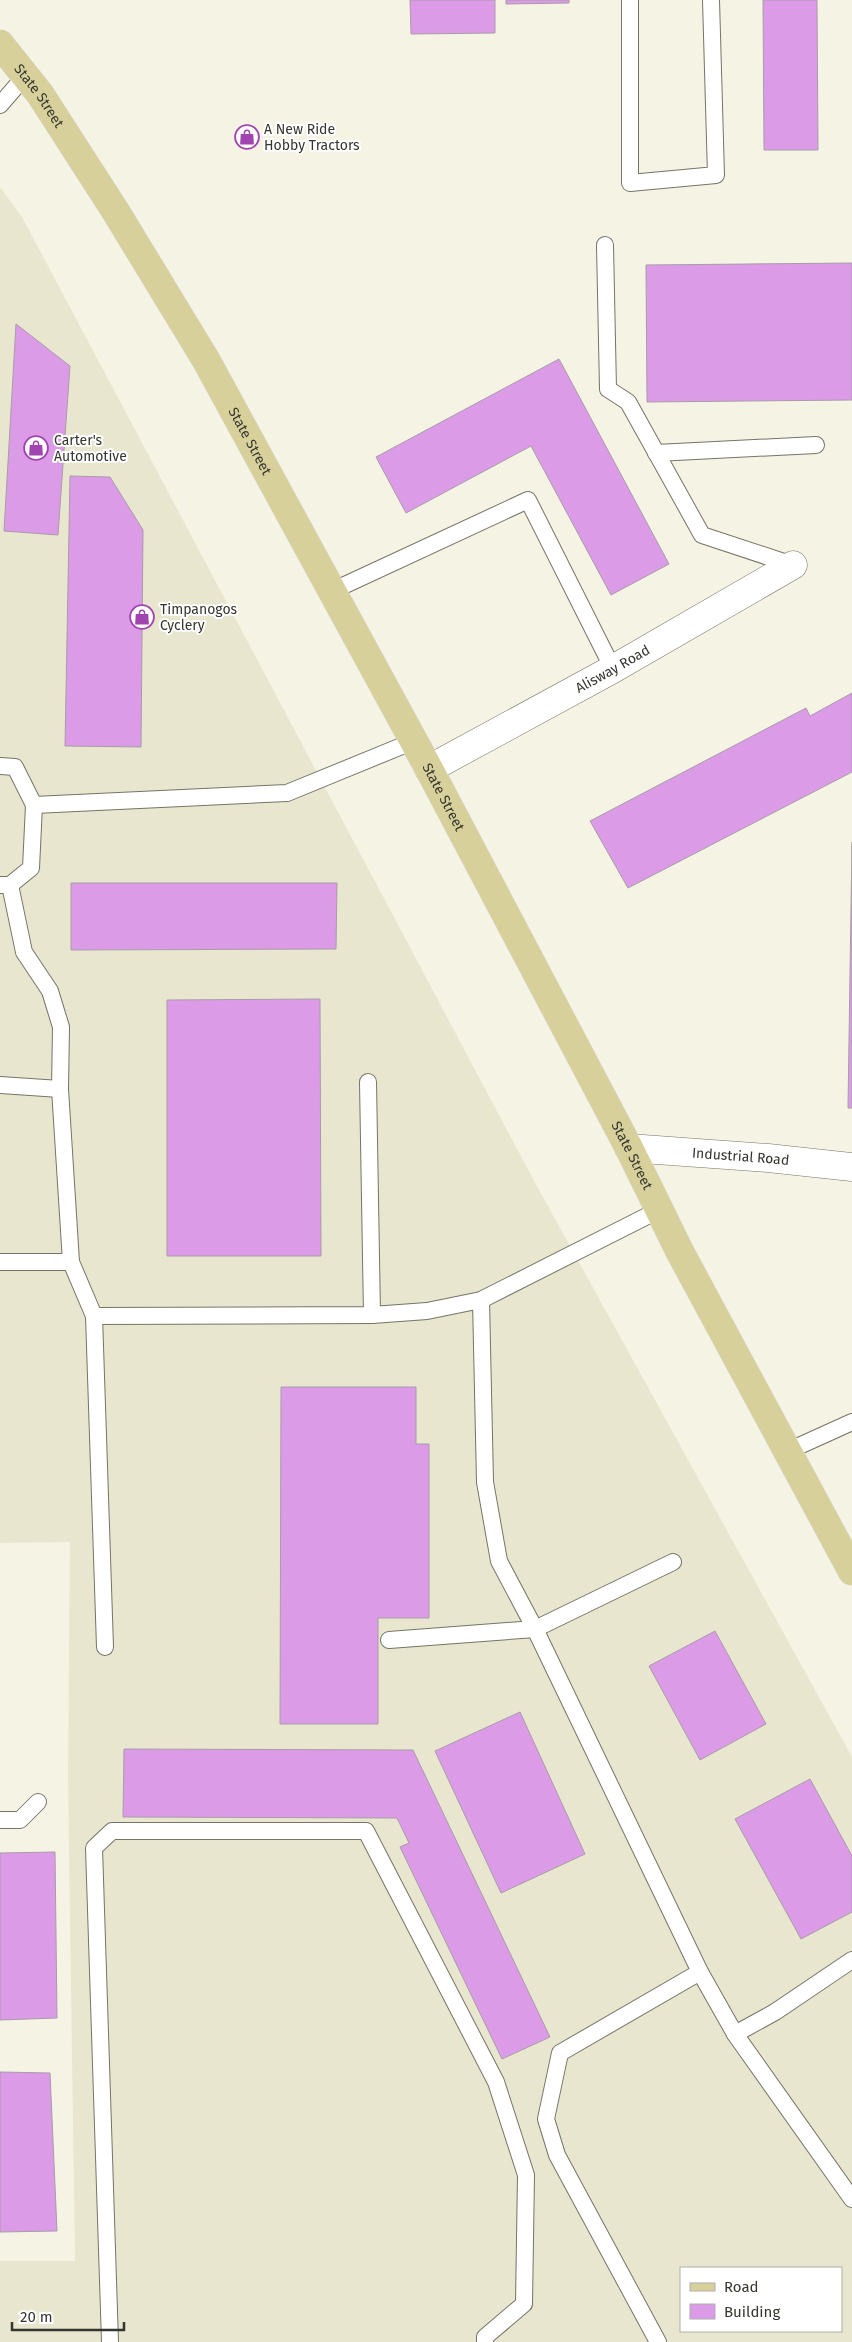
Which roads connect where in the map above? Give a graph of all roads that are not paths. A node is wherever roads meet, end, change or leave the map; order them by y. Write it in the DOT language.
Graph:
graph roads {
  1 [pos="630,0"];
  2 [pos="711,0"];
  3 [pos="0,44"];
  4 [pos="25,76"];
  5 [pos="0,106"];
  6 [pos="605,245"];
  7 [pos="816,445"];
  8 [pos="656,452"];
  9 [pos="793,565"];
  10 [pos="332,591"];
  11 [pos="613,669"];
  12 [pos="414,741"];
  13 [pos="0,766"];
  14 [pos="429,769"];
  15 [pos="34,805"];
  16 [pos="5,885"];
  17 [pos="368,1082"];
  18 [pos="0,1085"];
  19 [pos="60,1089"];
  20 [pos="629,1148"];
  21 [pos="852,1167"];
  22 [pos="659,1210"];
  23 [pos="0,1262"];
  24 [pos="71,1262"];
  25 [pos="481,1300"];
  26 [pos="372,1315"];
  27 [pos="94,1316"];
  28 [pos="852,1422"];
  29 [pos="788,1451"];
  30 [pos="673,1562"];
  31 [pos="852,1571"];
  32 [pos="535,1629"];
  33 [pos="389,1640"];
  34 [pos="105,1647"];
  35 [pos="38,1802"];
  36 [pos="0,1820"];
  37 [pos="852,1960"];
  38 [pos="700,1972"];
  39 [pos="735,2034"];
  40 [pos="852,2199"];
  41 [pos="110,2342"];
  42 [pos="484,2342"];
  43 [pos="658,2342"];
  1 -- 2 [label="lane"];
  3 -- 4 [label="main road, State Street"];
  4 -- 5 [label="lane"];
  4 -- 10 [label="main road, State Street"];
  6 -- 8 [label="lane"];
  7 -- 8 [label="lane"];
  8 -- 9 [label="lane"];
  9 -- 11 [label="street, Alisway Road"];
  10 -- 11 [label="lane"];
  10 -- 12 [label="main road, State Street"];
  11 -- 14 [label="street, Alisway Road"];
  12 -- 14 [label="main road, State Street"];
  12 -- 15 [label="lane"];
  13 -- 15 [label="lane"];
  14 -- 20 [label="main road, State Street"];
  15 -- 16 [label="lane"];
  16 -- 19 [label="lane"];
  17 -- 26 [label="lane"];
  18 -- 19 [label="lane"];
  19 -- 24 [label="lane"];
  20 -- 21 [label="street, Industrial Road"];
  20 -- 22 [label="main road, State Street"];
  22 -- 25 [label="lane"];
  22 -- 29 [label="main road, State Street"];
  23 -- 24 [label="lane"];
  24 -- 27 [label="lane"];
  25 -- 26 [label="lane"];
  25 -- 32 [label="lane"];
  26 -- 27 [label="lane"];
  27 -- 34 [label="lane"];
  28 -- 29 [label="lane"];
  29 -- 31 [label="main road, State Street"];
  30 -- 32 [label="lane"];
  32 -- 33 [label="lane"];
  32 -- 38 [label="lane"];
  35 -- 36 [label="lane"];
  37 -- 39 [label="lane"];
  38 -- 39 [label="lane"];
  38 -- 43 [label="lane"];
  39 -- 40 [label="lane"];
  41 -- 42 [label="lane"];
}
